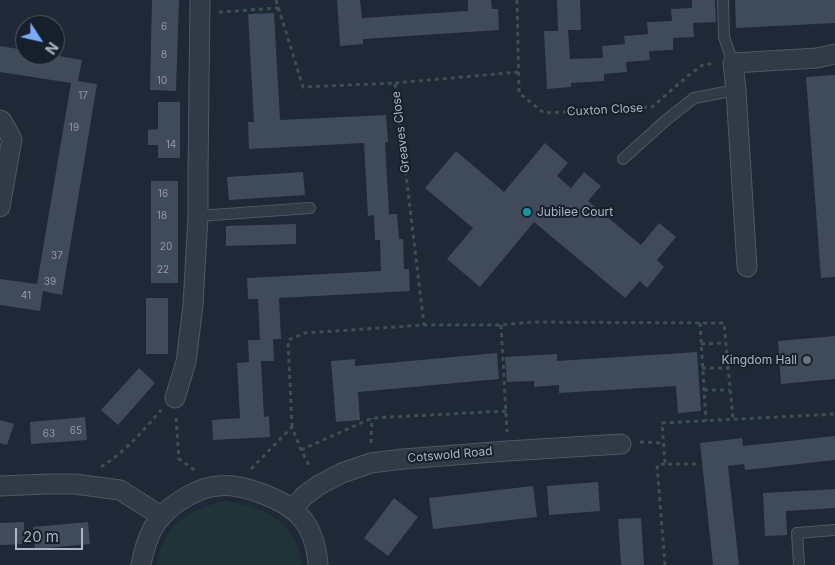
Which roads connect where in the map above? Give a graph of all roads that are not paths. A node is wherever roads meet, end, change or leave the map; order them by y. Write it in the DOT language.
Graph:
graph roads {
  1 [pos="723,0"];
  2 [pos="200,7"];
  3 [pos="835,54"];
  4 [pos="733,63"];
  5 [pos="736,90"];
  6 [pos="0,120"];
  7 [pos="623,159"];
  8 [pos="0,207"];
  9 [pos="310,208"];
  10 [pos="198,216"];
  11 [pos="746,267"];
  12 [pos="174,398"];
  13 [pos="621,444"];
  14 [pos="0,486"];
  15 [pos="293,509"];
  16 [pos="161,516"];
  17 [pos="835,530"];
  18 [pos="141,565"];
  19 [pos="318,565"];
  20 [pos="799,565"];
  1 -- 4 [label="lane"];
  2 -- 10 [label="street"];
  3 -- 4 [label="street"];
  4 -- 5 [label="street"];
  5 -- 7 [label="lane"];
  5 -- 11 [label="street"];
  6 -- 8 [label="street"];
  9 -- 10 [label="lane"];
  10 -- 12 [label="street"];
  13 -- 15 [label="street, Cotswold Road"];
  14 -- 16 [label="street"];
  15 -- 16 [label="street"];
  15 -- 19 [label="street"];
  16 -- 18 [label="street"];
  17 -- 20 [label="lane"];
}
